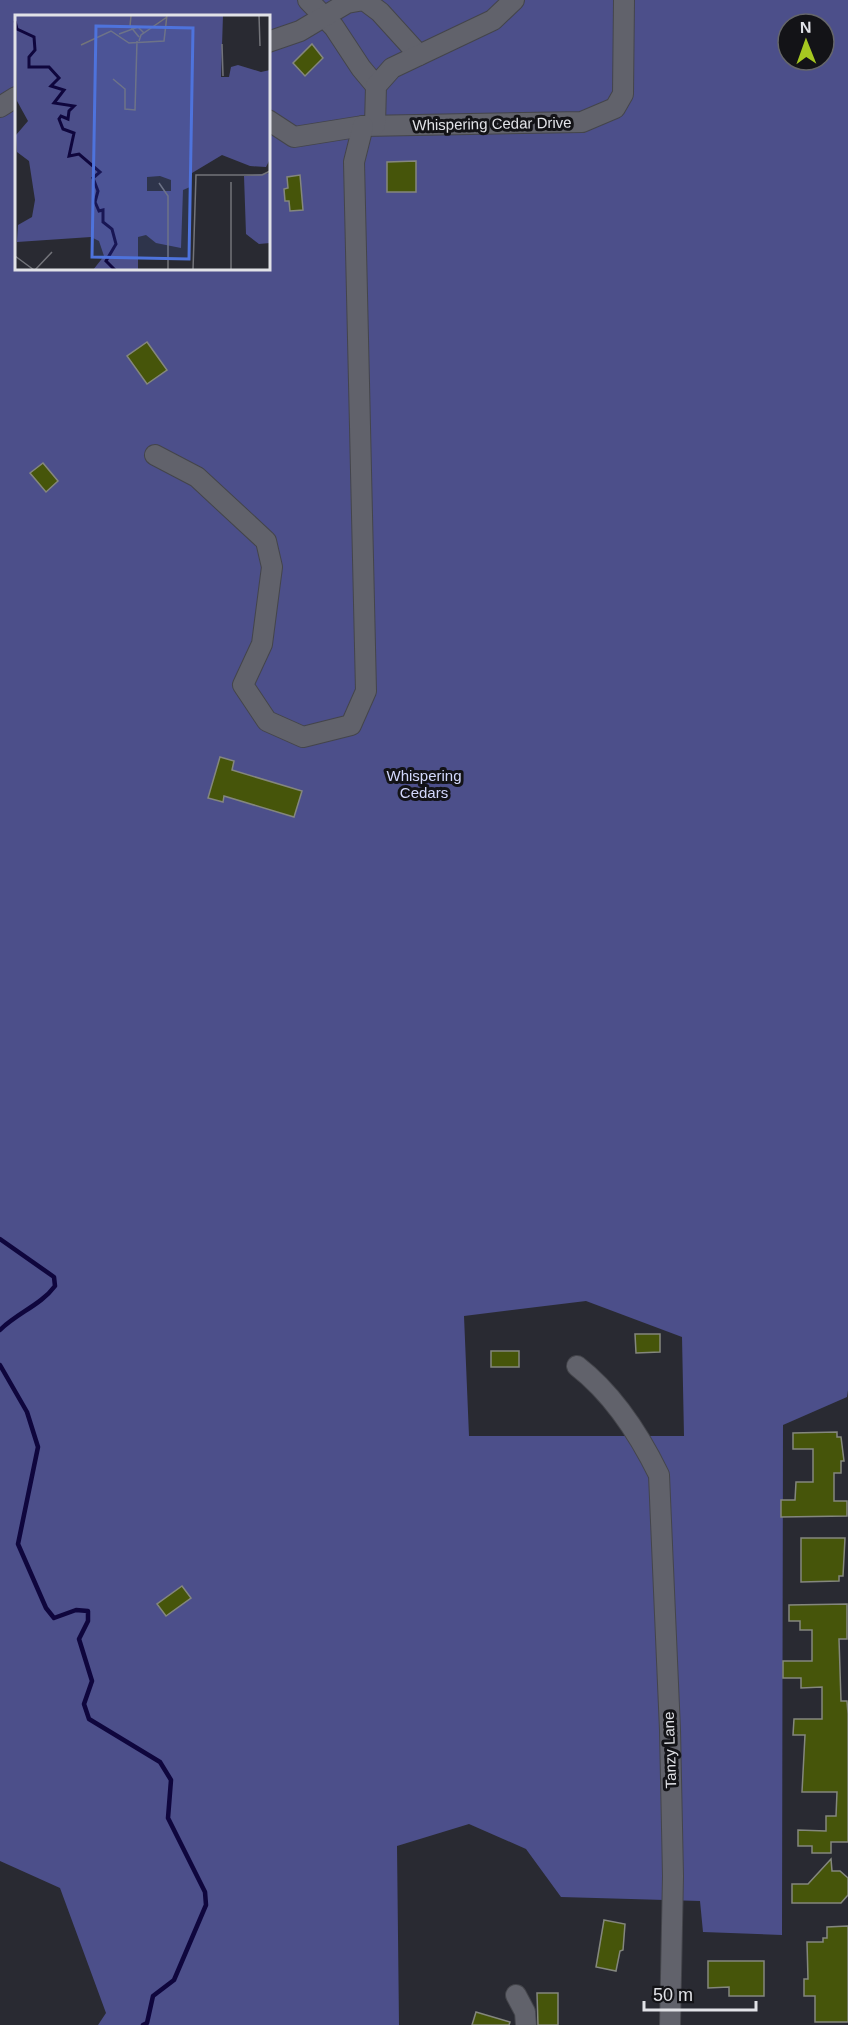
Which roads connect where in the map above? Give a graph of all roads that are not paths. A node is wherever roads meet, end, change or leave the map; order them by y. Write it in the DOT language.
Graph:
graph roads {
  1 [pos="308,0"];
  2 [pos="514,0"];
  3 [pos="624,0"];
  4 [pos="324,17"];
  5 [pos="270,41"];
  6 [pos="419,54"];
  7 [pos="376,86"];
  8 [pos="15,99"];
  9 [pos="0,107"];
  10 [pos="270,121"];
  11 [pos="369,125"];
  12 [pos="155,455"];
  13 [pos="577,1366"];
  14 [pos="516,1995"];
  15 [pos="526,2025"];
  16 [pos="670,2025"];
  1 -- 4 [label="street"];
  2 -- 6 [label="street"];
  3 -- 11 [label="street, Whispering Cedar Drive"];
  4 -- 5 [label="street"];
  4 -- 6 [label="street"];
  4 -- 7 [label="street"];
  6 -- 7 [label="street"];
  7 -- 11 [label="street"];
  8 -- 9 [label="street"];
  10 -- 11 [label="street, Whispering Cedar Drive"];
  11 -- 12 [label="street"];
  13 -- 16 [label="street, Tanzy Lane"];
  14 -- 15 [label="street"];
}
